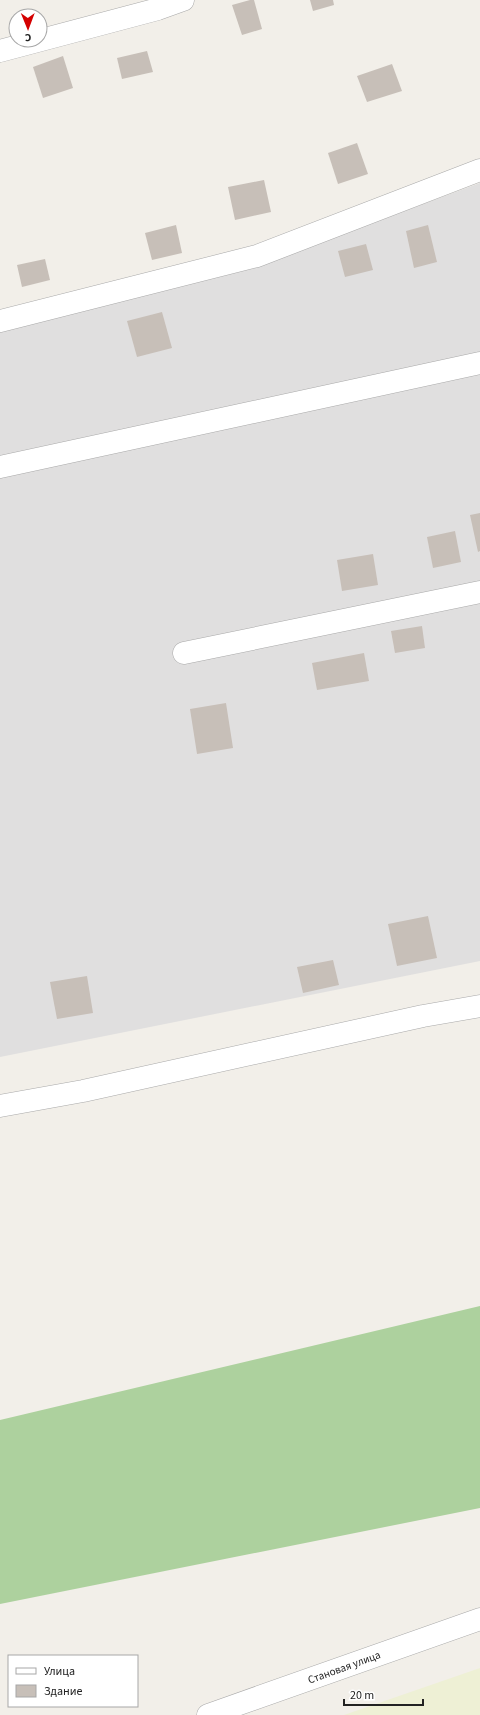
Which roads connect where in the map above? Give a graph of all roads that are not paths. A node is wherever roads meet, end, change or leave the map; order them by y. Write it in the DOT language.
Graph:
graph roads {
  1 [pos="183,0"];
  2 [pos="0,51"];
  3 [pos="480,170"];
  4 [pos="0,321"];
  5 [pos="480,362"];
  6 [pos="0,467"];
  7 [pos="480,592"];
  8 [pos="184,653"];
  9 [pos="480,1006"];
  10 [pos="0,1106"];
  11 [pos="480,1618"];
  12 [pos="208,1715"];
  1 -- 2 [label="street"];
  3 -- 4 [label="street"];
  5 -- 6 [label="street"];
  7 -- 8 [label="street"];
  9 -- 10 [label="street"];
  11 -- 12 [label="street, Становая улица"];
}
